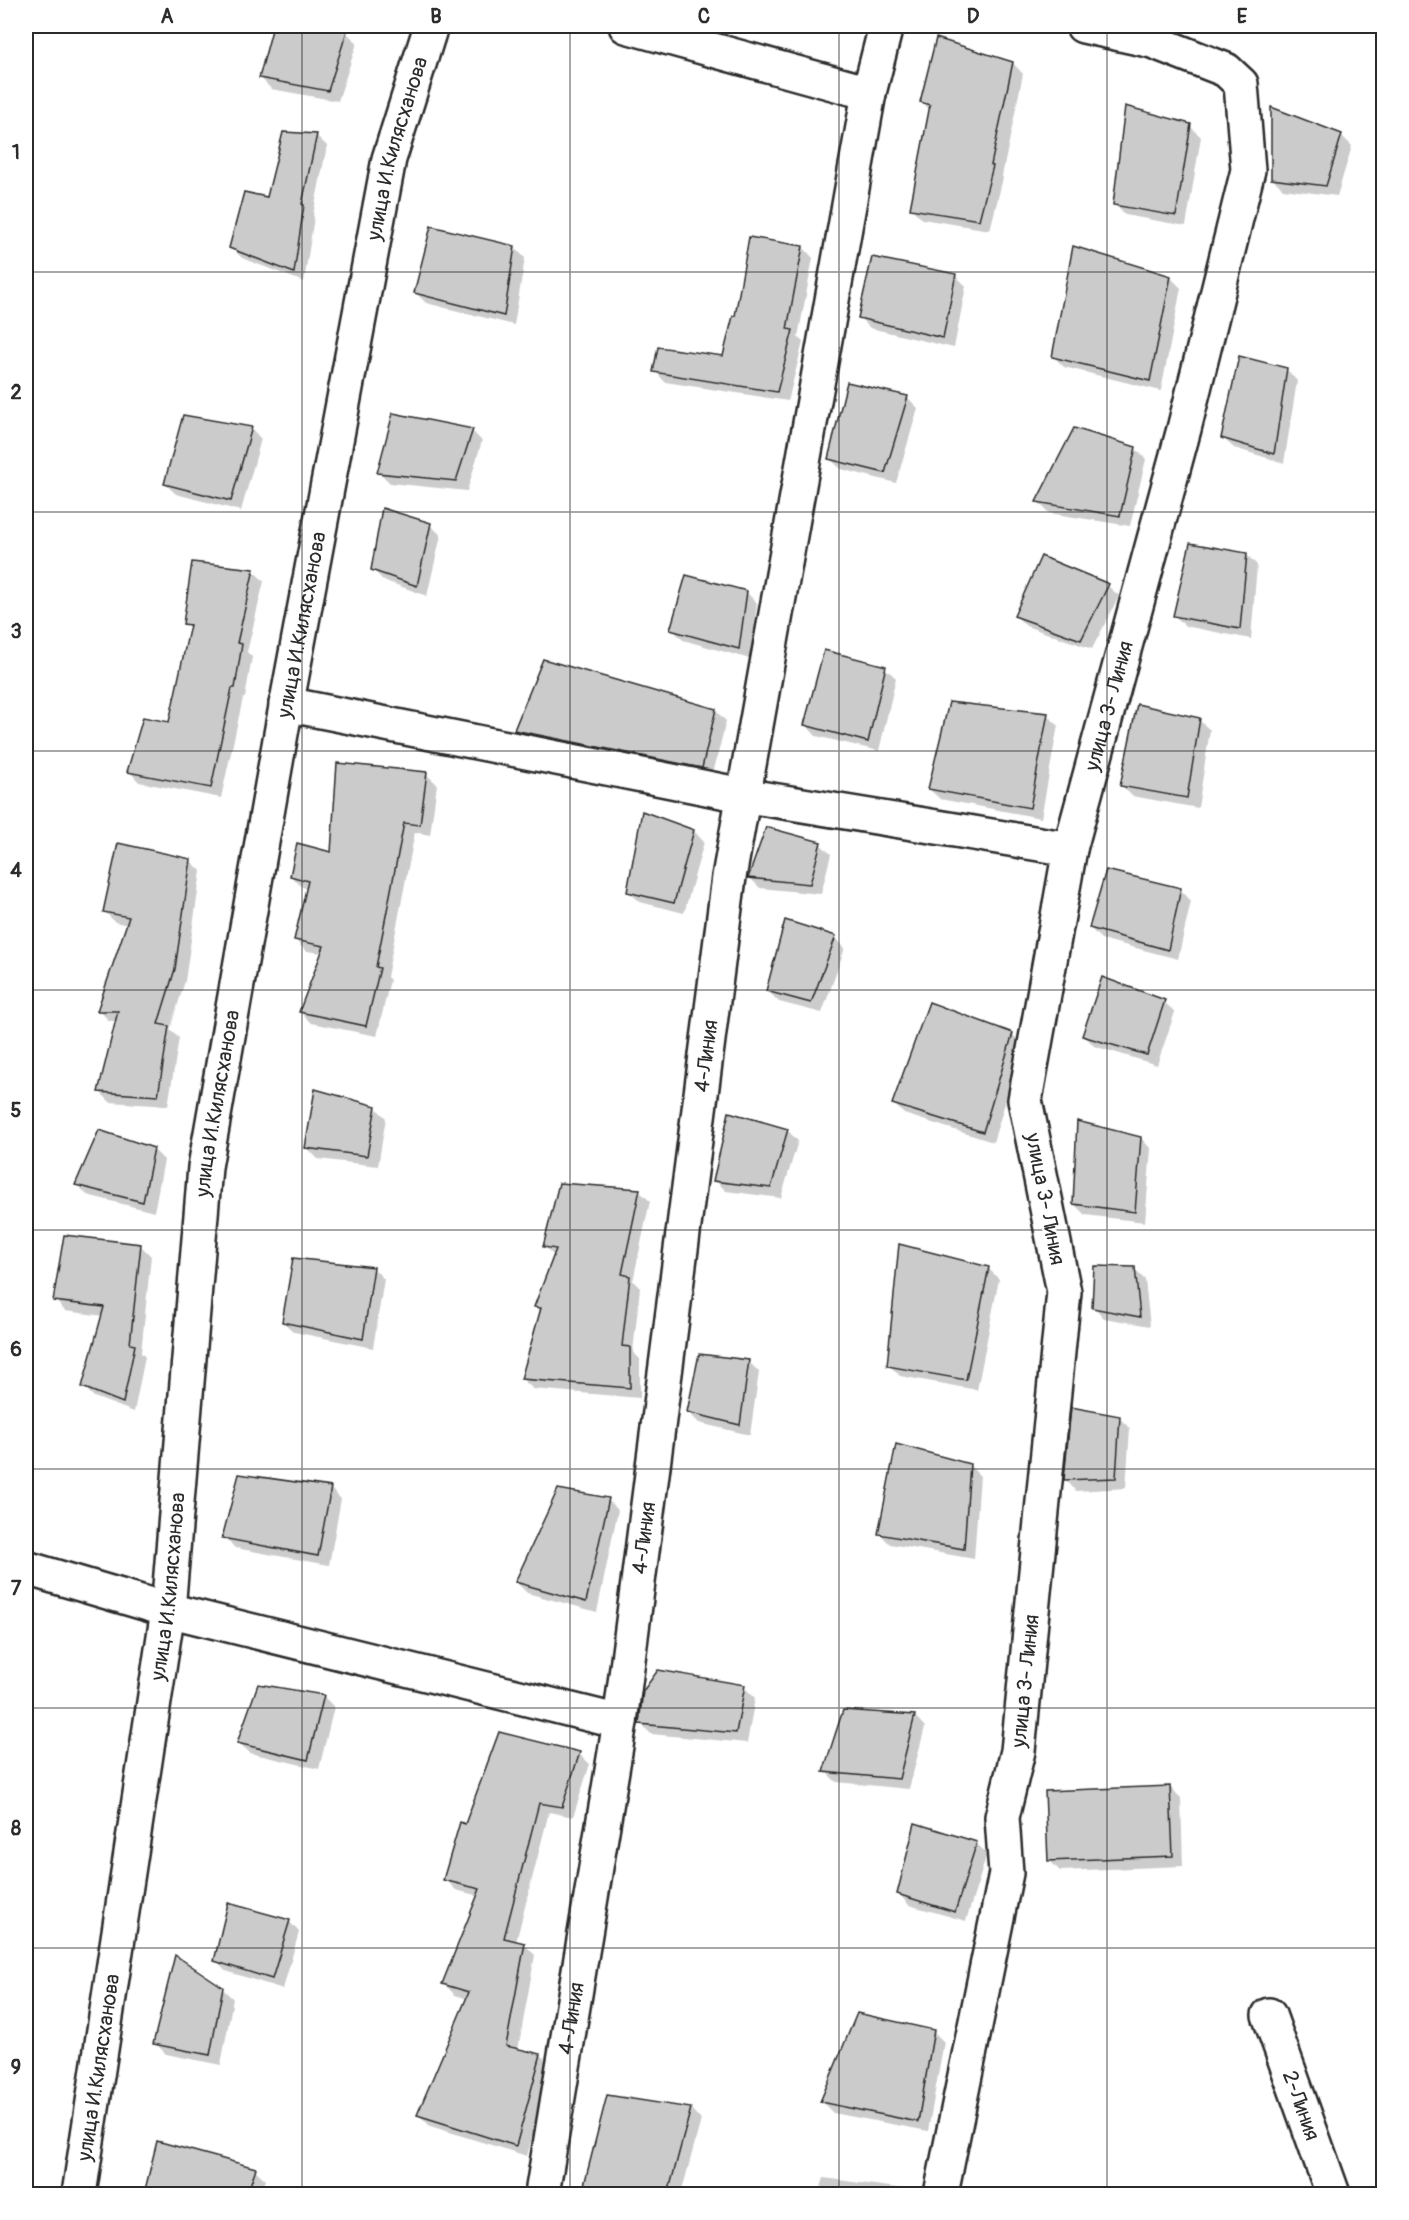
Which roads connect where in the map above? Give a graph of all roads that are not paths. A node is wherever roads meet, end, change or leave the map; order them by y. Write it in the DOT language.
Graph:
graph roads {
  1 [pos="430,26"];
  2 [pos="626,26"];
  3 [pos="886,26"];
  4 [pos="1083,26"];
  5 [pos="1153,33"];
  6 [pos="869,93"];
  7 [pos="286,704"];
  8 [pos="742,795"];
  9 [pos="1070,849"];
  10 [pos="26,1568"];
  11 [pos="168,1610"];
  12 [pos="620,1722"];
  13 [pos="1269,2015"];
  14 [pos="79,2194"];
  15 [pos="542,2194"];
  16 [pos="941,2194"];
  17 [pos="1333,2194"];
  1 -- 7 [label="street, улица И.Килясханова"];
  2 -- 6 [label="street"];
  3 -- 6 [label="street, 4-Линия"];
  4 -- 5 [label="street, улица 3- Линия"];
  5 -- 9 [label="street, улица 3- Линия"];
  6 -- 8 [label="street, 4-Линия"];
  7 -- 8 [label="street"];
  7 -- 11 [label="street, улица И.Килясханова"];
  8 -- 9 [label="street"];
  8 -- 12 [label="street, 4-Линия"];
  9 -- 16 [label="street, улица 3- Линия"];
  10 -- 11 [label="street"];
  11 -- 12 [label="street"];
  11 -- 14 [label="street, улица И.Килясханова"];
  12 -- 15 [label="street, 4-Линия"];
  13 -- 17 [label="street, 2-Линия"];
}
